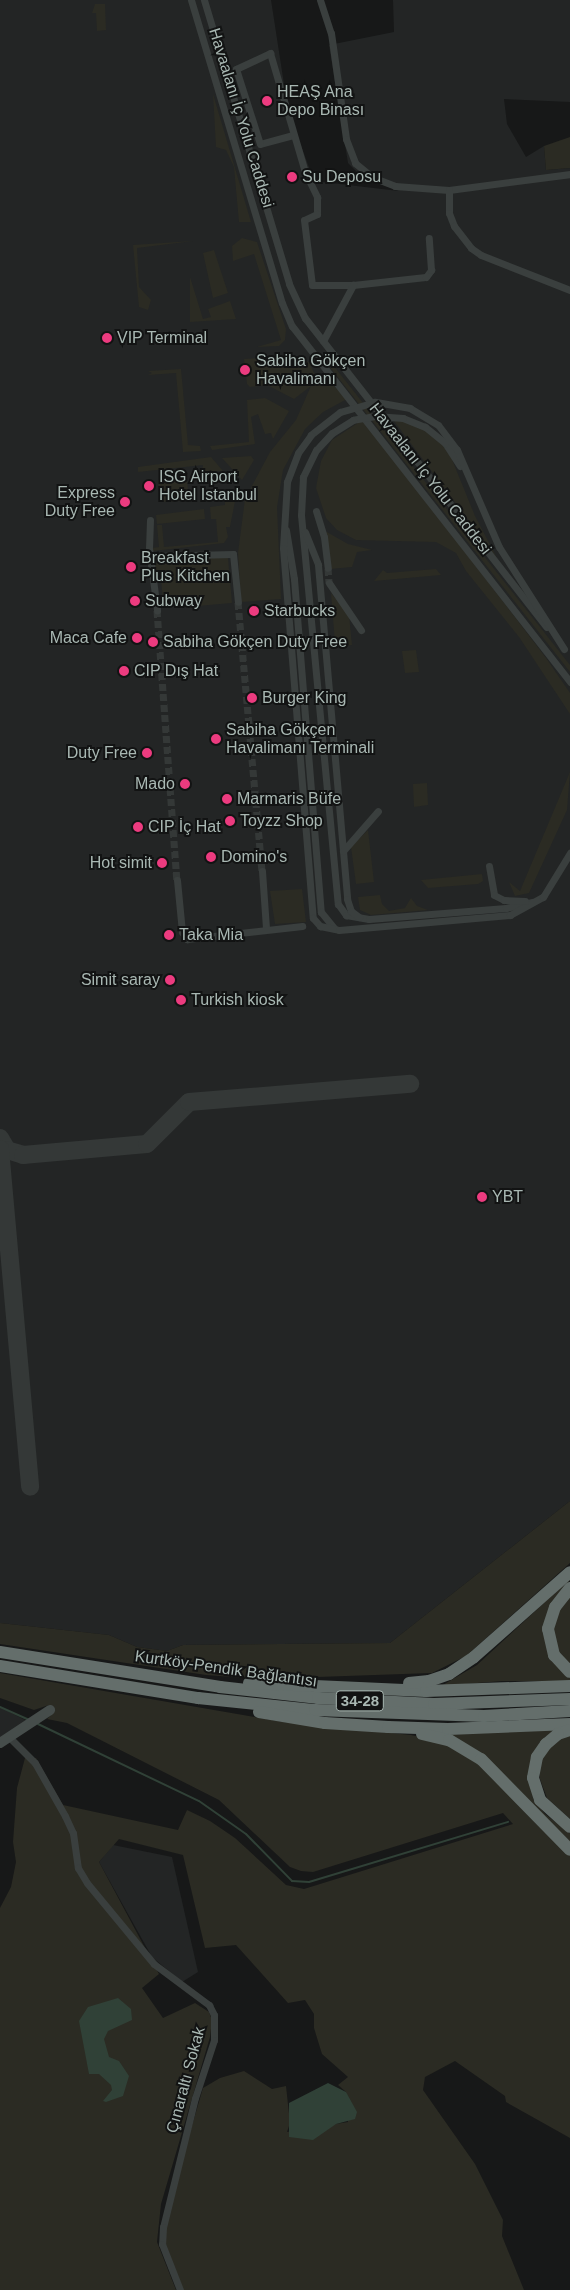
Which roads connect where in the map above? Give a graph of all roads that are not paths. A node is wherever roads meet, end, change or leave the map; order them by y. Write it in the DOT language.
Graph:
graph roads {
  1 [pos="191,0"];
  2 [pos="204,0"];
  3 [pos="320,0"];
  4 [pos="292,135"];
  5 [pos="570,174"];
  6 [pos="450,190"];
  7 [pos="429,238"];
  8 [pos="353,285"];
  9 [pos="570,290"];
  10 [pos="316,332"];
  11 [pos="303,341"];
  12 [pos="322,341"];
  13 [pos="473,491"];
  14 [pos="316,511"];
  15 [pos="283,515"];
  16 [pos="150,520"];
  17 [pos="302,528"];
  18 [pos="151,556"];
  19 [pos="328,568"];
  20 [pos="329,583"];
  21 [pos="238,602"];
  22 [pos="157,610"];
  23 [pos="362,630"];
  24 [pos="564,649"];
  25 [pos="570,656"];
  26 [pos="570,682"];
  27 [pos="378,811"];
  28 [pos="342,851"];
  29 [pos="570,852"];
  30 [pos="489,866"];
  31 [pos="262,871"];
  32 [pos="177,880"];
  33 [pos="310,885"];
  34 [pos="552,887"];
  35 [pos="320,889"];
  36 [pos="364,919"];
  37 [pos="302,926"];
  38 [pos="266,928"];
  39 [pos="339,930"];
  40 [pos="570,1572"];
  41 [pos="570,1588"];
  42 [pos="0,1652"];
  43 [pos="0,1666"];
  44 [pos="570,1672"];
  45 [pos="152,1676"];
  46 [pos="570,1686"];
  47 [pos="362,1688"];
  48 [pos="198,1698"];
  49 [pos="570,1699"];
  50 [pos="570,1711"];
  51 [pos="46,1713"];
  52 [pos="570,1724"];
  53 [pos="388,1727"];
  54 [pos="570,1730"];
  55 [pos="10,1738"];
  56 [pos="0,1743"];
  57 [pos="570,1827"];
  58 [pos="570,1850"];
  59 [pos="180,2290"];
  1 -- 11 [label="street, Havaalanı İç Yolu Caddesi"];
  2 -- 10 [label="street, Havaalanı İç Yolu Caddesi"];
  3 -- 6 [label="street"];
  4 -- 4 [label="street"];
  4 -- 8 [label="street"];
  5 -- 6 [label="street"];
  6 -- 9 [label="street"];
  7 -- 8 [label="street"];
  8 -- 12 [label="street"];
  10 -- 11 [label="street"];
  10 -- 12 [label="street, Havaalanı İç Yolu Caddesi"];
  11 -- 26 [label="street, Havaalanı İç Yolu Caddesi"];
  12 -- 24 [label="street, Havaalanı İç Yolu Caddesi"];
  13 -- 15 [label="street"];
  13 -- 17 [label="street"];
  13 -- 24 [label="street"];
  14 -- 19 [label="street"];
  15 -- 33 [label="street"];
  15 -- 35 [label="street"];
  16 -- 18 [label="street"];
  17 -- 28 [label="street"];
  17 -- 36 [label="street"];
  18 -- 21 [label="street"];
  18 -- 22 [label="street"];
  20 -- 23 [label="street"];
  24 -- 25 [label="street, Havaalanı İç Yolu Caddesi"];
  27 -- 28 [label="street"];
  28 -- 36 [label="street"];
  29 -- 34 [label="street"];
  30 -- 34 [label="street"];
  31 -- 38 [label="street"];
  32 -- 38 [label="street"];
  33 -- 35 [label="street"];
  33 -- 39 [label="street"];
  34 -- 36 [label="street"];
  34 -- 39 [label="street"];
  35 -- 39 [label="street"];
  37 -- 38 [label="street"];
  40 -- 47 [label="highway"];
  41 -- 44 [label="highway"];
  42 -- 45 [label="highway, Kurtköy-Pendik Bağlantısı / 34-28"];
  43 -- 48 [label="highway, Kurtköy-Pendik Bağlantısı / 34-28"];
  45 -- 47 [label="highway"];
  45 -- 49 [label="highway, Kurtköy-Pendik Bağlantısı / 34-28"];
  46 -- 47 [label="highway"];
  48 -- 50 [label="highway, Kurtköy-Pendik Bağlantısı / 34-28"];
  48 -- 53 [label="highway"];
  51 -- 55 [label="street"];
  52 -- 53 [label="highway"];
  53 -- 58 [label="highway"];
  54 -- 57 [label="highway"];
  55 -- 56 [label="street"];
  55 -- 59 [label="street, Çınaraltı Sokak"];
}
